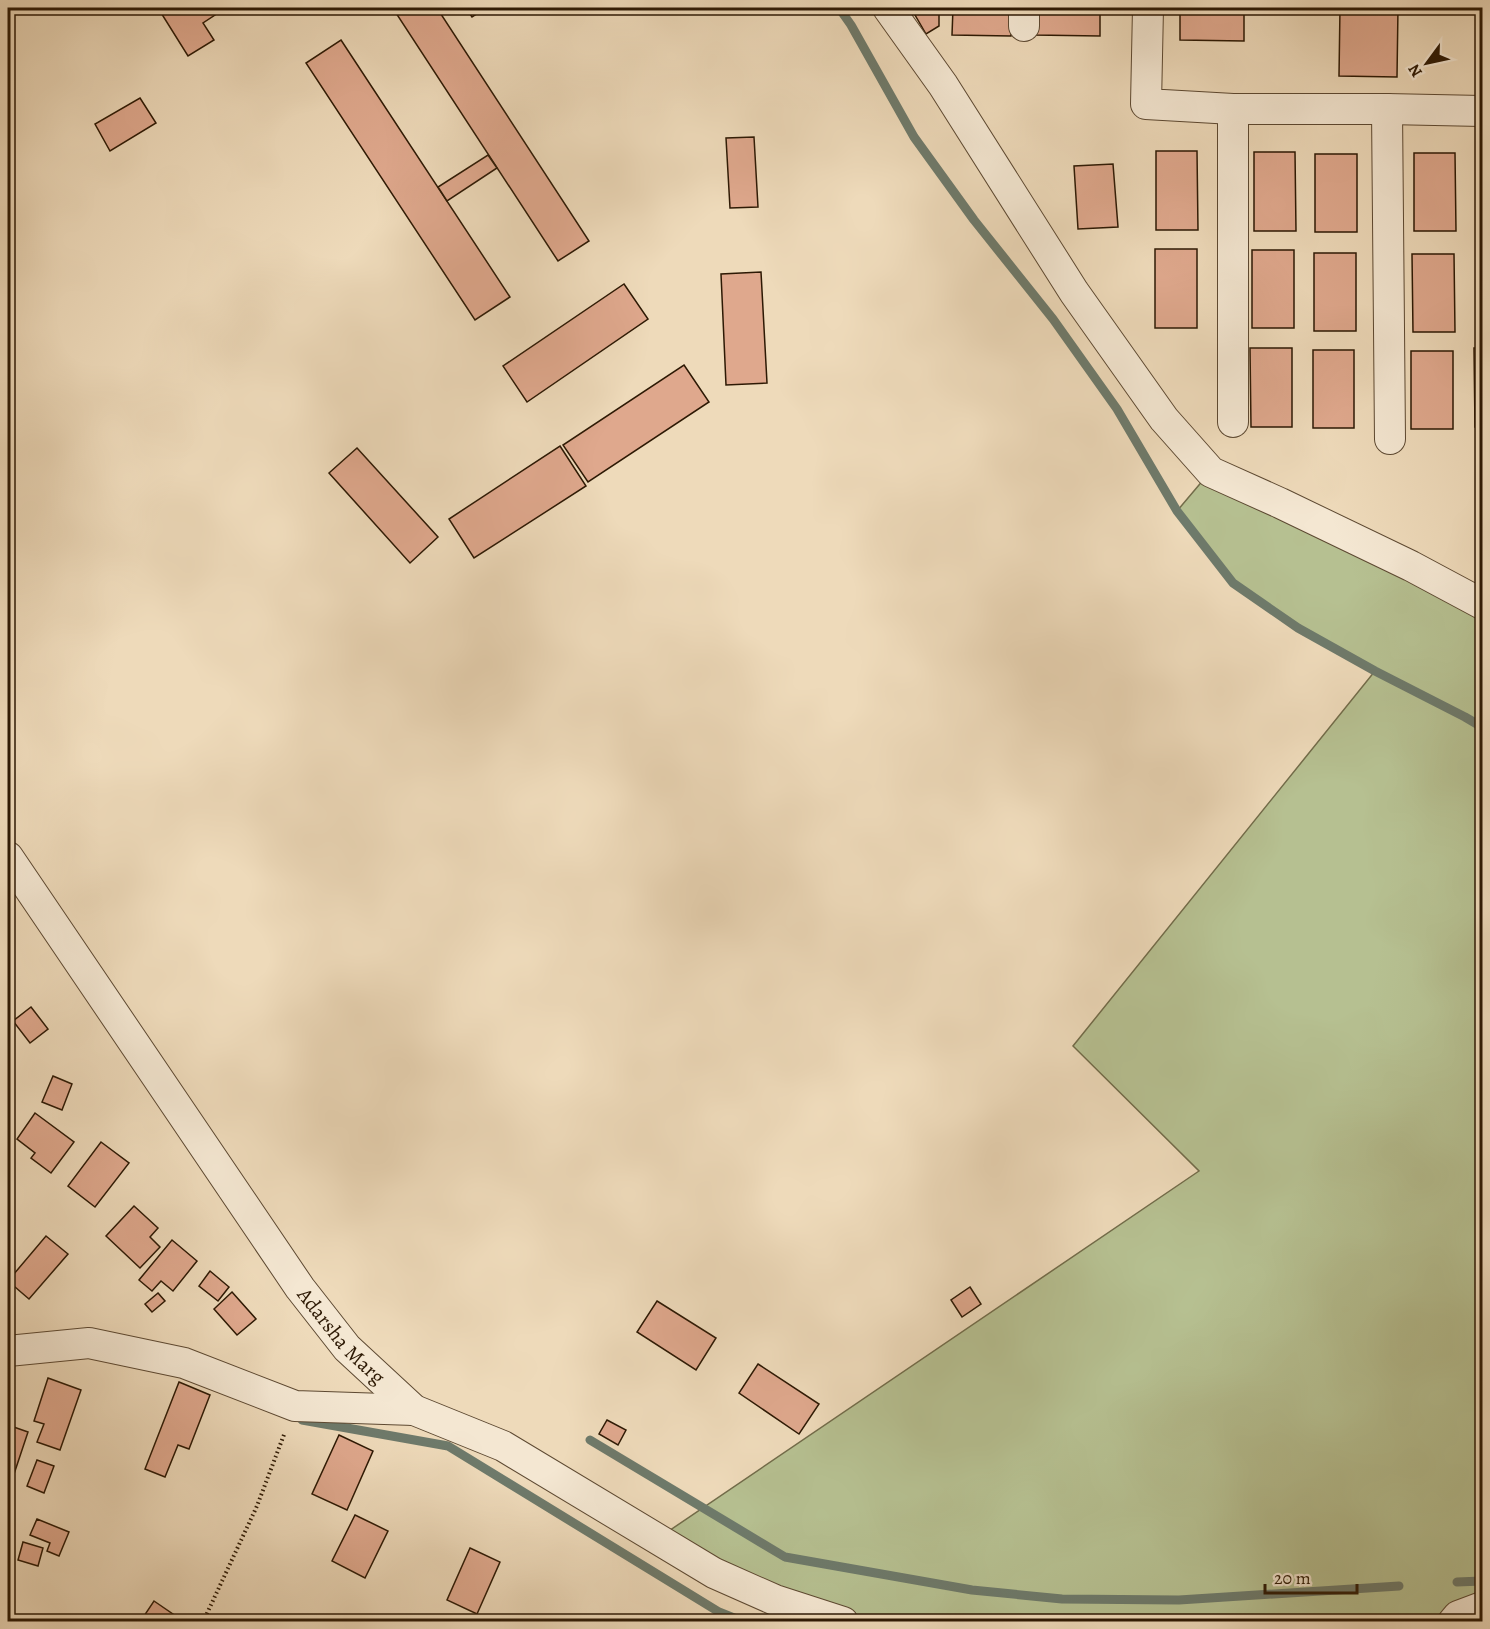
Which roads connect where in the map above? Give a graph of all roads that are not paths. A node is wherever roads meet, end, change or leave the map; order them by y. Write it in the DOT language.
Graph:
graph roads {
  1 [pos="888,8"];
  2 [pos="1148,8"];
  3 [pos="1233,109"];
  4 [pos="1387,109"];
  5 [pos="1482,111"];
  6 [pos="1233,422"];
  7 [pos="1390,439"];
  8 [pos="1482,604"];
  9 [pos="8,857"];
  10 [pos="8,1351"];
  11 [pos="414,1410"];
  12 [pos="1482,1607"];
  13 [pos="843,1622"];
  14 [pos="1453,1622"];
  1 -- 8 [label="street"];
  2 -- 3 [label="street"];
  3 -- 4 [label="street"];
  3 -- 6 [label="street"];
  4 -- 5 [label="street"];
  4 -- 7 [label="street"];
  9 -- 11 [label="street, Adarsha Marg"];
  10 -- 11 [label="street"];
  11 -- 13 [label="street, Adarsha Marg"];
  12 -- 14 [label="street"];
}
